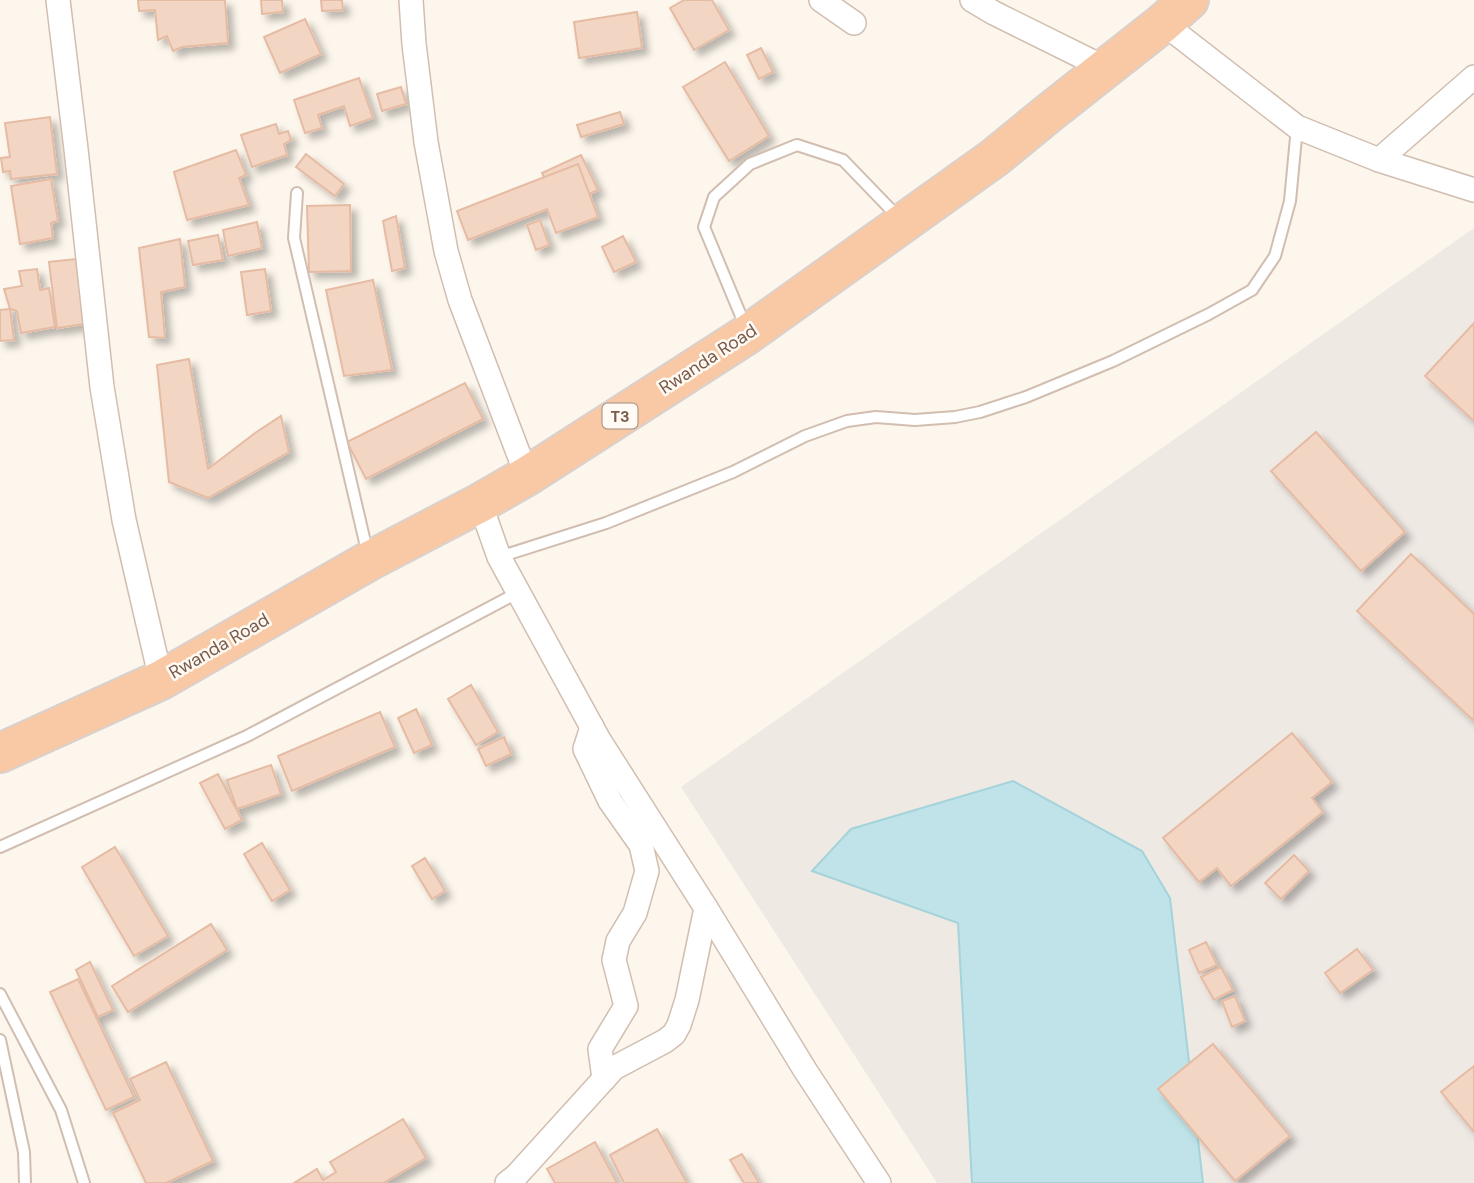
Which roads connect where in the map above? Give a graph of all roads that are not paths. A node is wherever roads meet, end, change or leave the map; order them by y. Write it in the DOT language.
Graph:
graph roads {
  1 [pos="58,0"];
  2 [pos="411,0"];
  3 [pos="821,0"];
  4 [pos="972,0"];
  5 [pos="1176,12"];
  6 [pos="854,23"];
  7 [pos="1105,68"];
  8 [pos="1474,77"];
  9 [pos="1297,128"];
  10 [pos="1379,160"];
  11 [pos="1474,190"];
  12 [pos="297,193"];
  13 [pos="904,223"];
  14 [pos="748,334"];
  15 [pos="527,476"];
  16 [pos="480,503"];
  17 [pos="499,557"];
  18 [pos="369,561"];
  19 [pos="519,592"];
  20 [pos="160,680"];
  21 [pos="592,727"];
  22 [pos="0,753"];
  23 [pos="0,848"];
  24 [pos="706,908"];
  25 [pos="0,994"];
  26 [pos="0,1040"];
  27 [pos="604,1079"];
  28 [pos="25,1183"];
  29 [pos="84,1183"];
  30 [pos="507,1183"];
  31 [pos="879,1183"];
  1 -- 20 [label="street"];
  2 -- 15 [label="street"];
  3 -- 6 [label="street"];
  4 -- 7 [label="street"];
  5 -- 7 [label="highway, Rwanda Road / T3"];
  5 -- 9 [label="street"];
  7 -- 13 [label="highway, Rwanda Road / T3"];
  8 -- 10 [label="street"];
  9 -- 10 [label="street"];
  9 -- 17 [label="lane"];
  10 -- 11 [label="street"];
  12 -- 18 [label="lane"];
  13 -- 14 [label="highway, Rwanda Road / T3"];
  13 -- 14 [label="lane"];
  14 -- 15 [label="highway, Rwanda Road / T3"];
  15 -- 16 [label="highway, Rwanda Road / T3"];
  16 -- 17 [label="street"];
  16 -- 18 [label="highway, Rwanda Road / T3"];
  17 -- 19 [label="street"];
  18 -- 20 [label="highway, Rwanda Road / T3"];
  19 -- 21 [label="street"];
  19 -- 23 [label="lane"];
  20 -- 22 [label="highway, Rwanda Road / T3"];
  21 -- 24 [label="street"];
  21 -- 27 [label="street"];
  24 -- 27 [label="street"];
  24 -- 31 [label="street"];
  25 -- 29 [label="lane"];
  26 -- 28 [label="lane"];
  27 -- 30 [label="street"];
}
